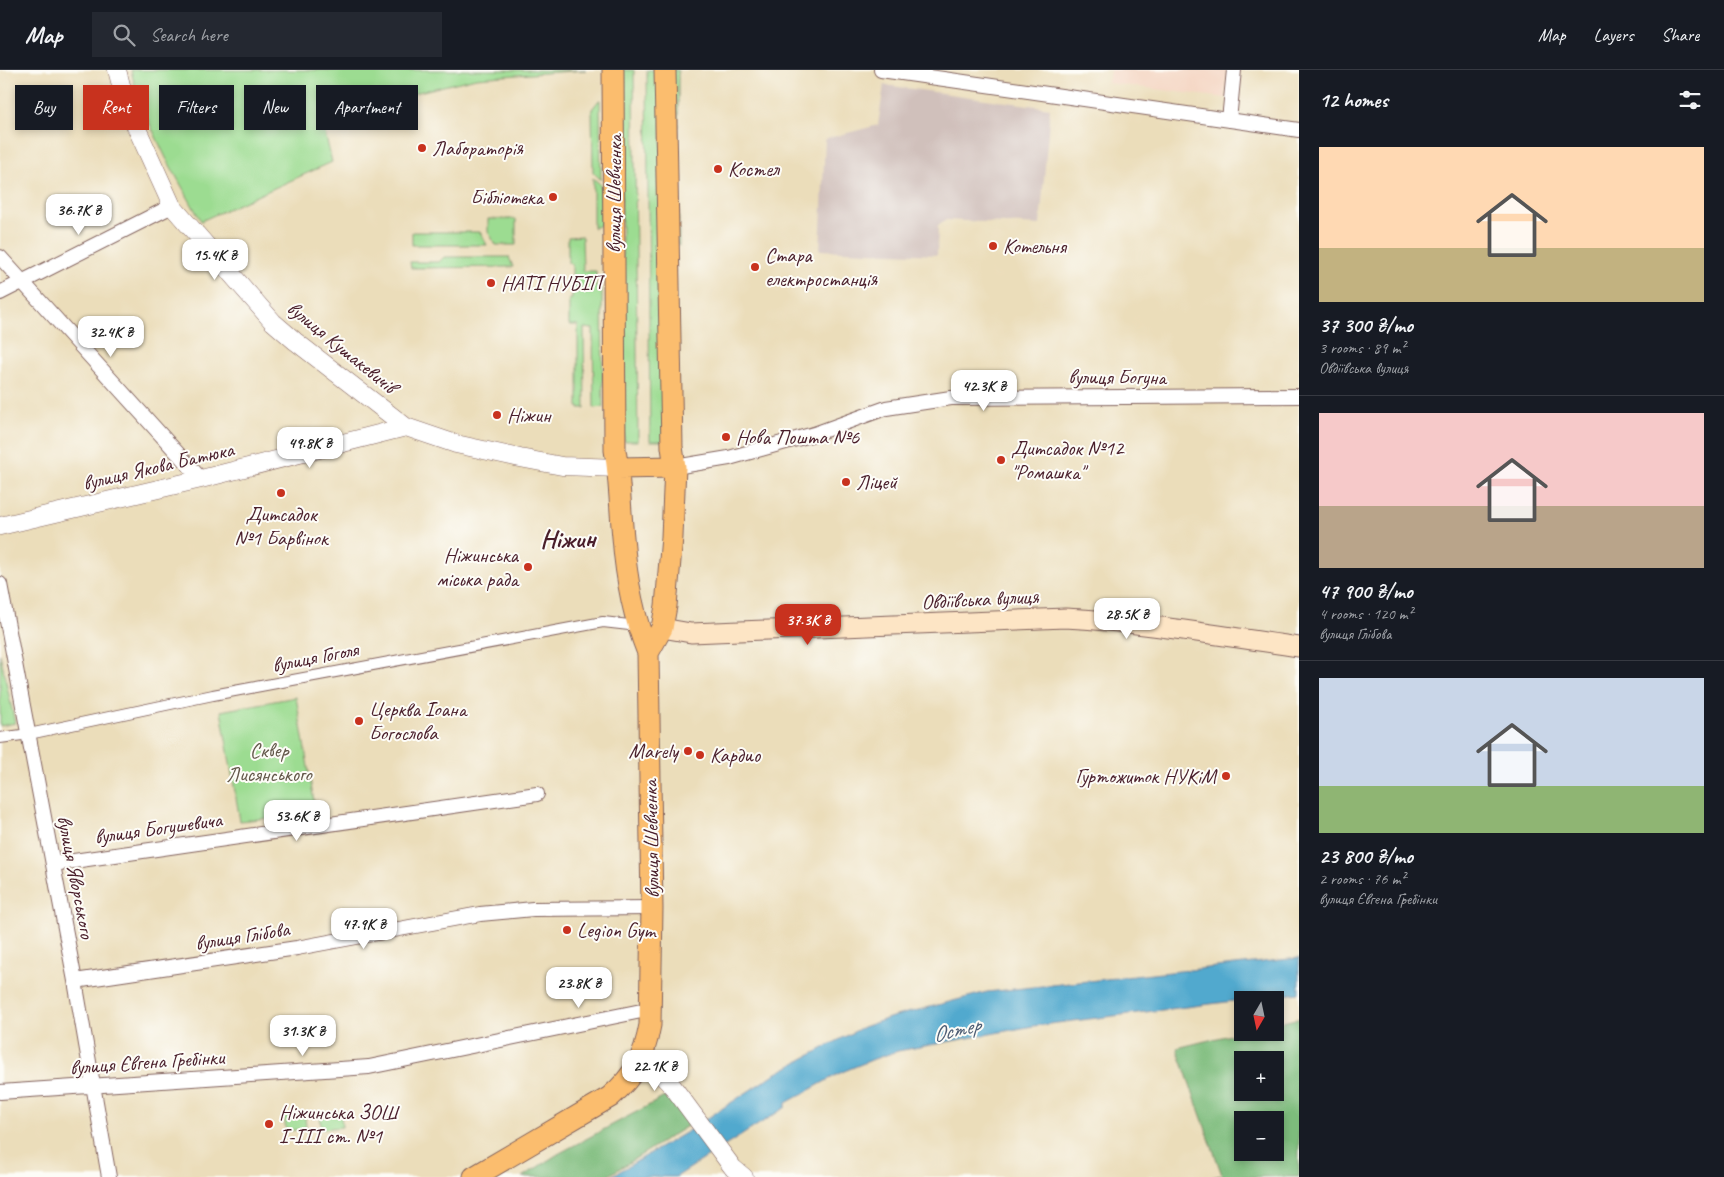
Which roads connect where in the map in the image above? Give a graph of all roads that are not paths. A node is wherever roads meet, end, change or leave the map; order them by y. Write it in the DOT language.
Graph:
graph roads {
  1 [pos="117,70"];
  2 [pos="613,70"];
  3 [pos="665,70"];
  4 [pos="880,70"];
  5 [pos="1234,70"];
  6 [pos="1229,120"];
  7 [pos="1299,130"];
  8 [pos="172,206"];
  9 [pos="0,257"];
  10 [pos="22,281"];
  11 [pos="0,293"];
  12 [pos="1299,396"];
  13 [pos="406,427"];
  14 [pos="675,467"];
  15 [pos="618,468"];
  16 [pos="201,479"];
  17 [pos="0,526"];
  18 [pos="0,584"];
  19 [pos="638,626"];
  20 [pos="662,628"];
  21 [pos="1299,647"];
  22 [pos="648,653"];
  23 [pos="29,734"];
  24 [pos="0,738"];
  25 [pos="537,794"];
  26 [pos="52,864"];
  27 [pos="652,908"];
  28 [pos="75,982"];
  29 [pos="651,1017"];
  30 [pos="643,1056"];
  31 [pos="94,1086"];
  32 [pos="0,1092"];
  33 [pos="738,1172"];
  34 [pos="109,1177"];
  35 [pos="474,1177"];
  1 -- 8 [label="street, вулиця Кушакевичів"];
  2 -- 15 [label="main road, вулиця Шевченка"];
  3 -- 14 [label="main road"];
  4 -- 6 [label="street"];
  5 -- 6 [label="street"];
  6 -- 7 [label="street"];
  8 -- 10 [label="street"];
  8 -- 13 [label="street, вулиця Кушакевичів"];
  9 -- 10 [label="street"];
  10 -- 11 [label="street"];
  10 -- 16 [label="street"];
  12 -- 14 [label="street, вулиця Богуна"];
  13 -- 15 [label="street"];
  13 -- 16 [label="street, вулиця Якова Батюка"];
  14 -- 15 [label="main road"];
  14 -- 20 [label="main road"];
  15 -- 19 [label="main road, вулиця Шевченка"];
  16 -- 17 [label="street, вулиця Якова Батюка"];
  18 -- 23 [label="street, вулиця Яворського"];
  19 -- 20 [label="main road"];
  19 -- 22 [label="main road, вулиця Шевченка"];
  19 -- 23 [label="street, вулиця Гоголя"];
  20 -- 21 [label="main road, Овдіївська вулиця"];
  20 -- 22 [label="main road"];
  22 -- 27 [label="main road, вулиця Шевченка"];
  23 -- 24 [label="street, вулиця Гоголя"];
  23 -- 26 [label="street, вулиця Яворського"];
  25 -- 26 [label="street, вулиця Богушевича"];
  26 -- 28 [label="street, вулиця Яворського"];
  27 -- 28 [label="street, вулиця Глібова"];
  27 -- 29 [label="main road, вулиця Шевченка"];
  28 -- 31 [label="street, вулиця Яворського"];
  29 -- 30 [label="main road, вулиця Шевченка"];
  29 -- 31 [label="street, вулиця Євгена Гребінки"];
  30 -- 33 [label="street"];
  30 -- 35 [label="main road, вулиця Шевченка"];
  31 -- 32 [label="street, вулиця Євгена Гребінки"];
  31 -- 34 [label="street, вулиця Яворського"];
}
